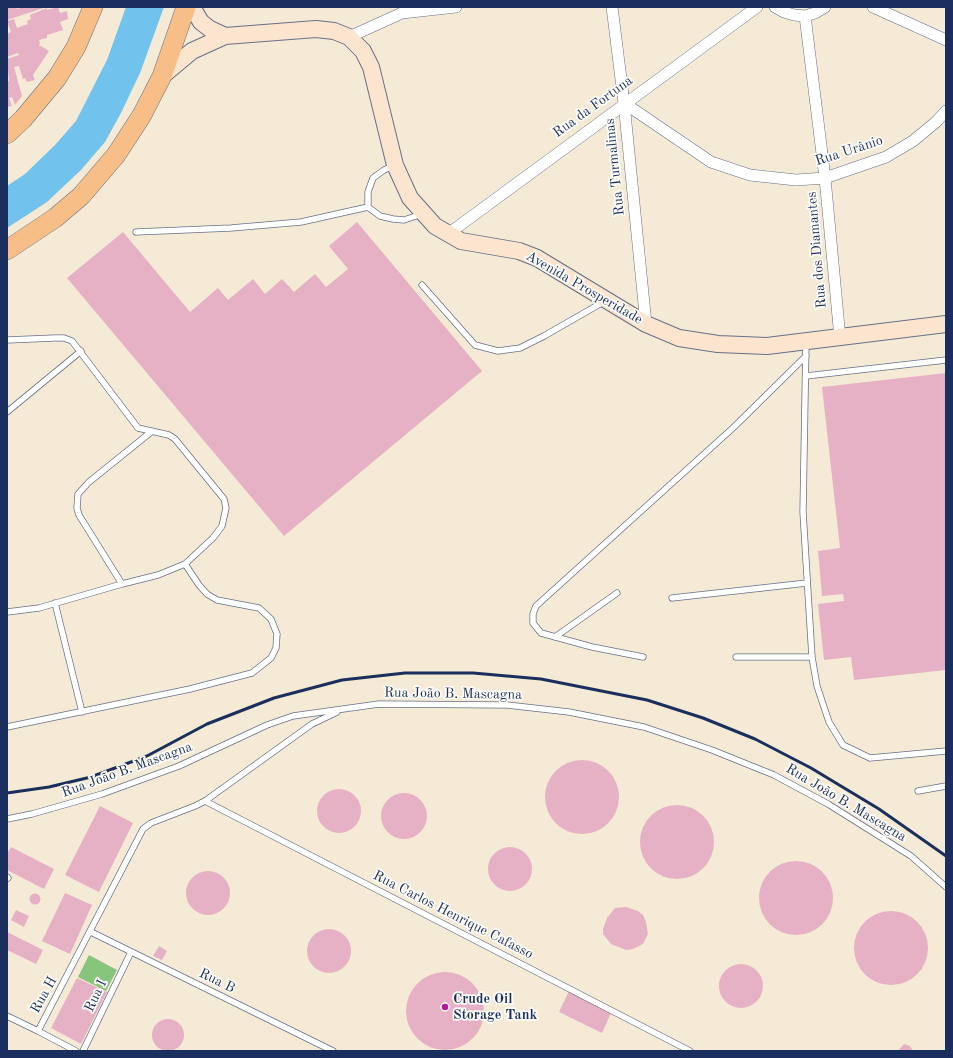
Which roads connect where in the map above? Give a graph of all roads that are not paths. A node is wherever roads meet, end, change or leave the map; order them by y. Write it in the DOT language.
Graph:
graph roads {
  1 [pos="92,7"];
  2 [pos="186,7"];
  3 [pos="192,7"];
  4 [pos="456,7"];
  5 [pos="612,7"];
  6 [pos="757,7"];
  7 [pos="775,7"];
  8 [pos="825,7"];
  9 [pos="873,7"];
  10 [pos="419,8"];
  11 [pos="805,16"];
  12 [pos="225,36"];
  13 [pos="349,37"];
  14 [pos="946,40"];
  15 [pos="162,76"];
  16 [pos="624,103"];
  17 [pos="946,111"];
  18 [pos="7,134"];
  19 [pos="395,165"];
  20 [pos="825,178"];
  21 [pos="368,207"];
  22 [pos="422,214"];
  23 [pos="136,232"];
  24 [pos="448,234"];
  25 [pos="7,250"];
  26 [pos="422,285"];
  27 [pos="606,299"];
  28 [pos="646,324"];
  29 [pos="946,324"];
  30 [pos="840,338"];
  31 [pos="7,340"];
  32 [pos="806,349"];
  33 [pos="81,351"];
  34 [pos="946,360"];
  35 [pos="806,376"];
  36 [pos="7,412"];
  37 [pos="151,432"];
  38 [pos="185,564"];
  39 [pos="807,583"];
  40 [pos="122,584"];
  41 [pos="617,593"];
  42 [pos="672,598"];
  43 [pos="55,604"];
  44 [pos="7,612"];
  45 [pos="555,637"];
  46 [pos="643,657"];
  47 [pos="736,657"];
  48 [pos="812,657"];
  49 [pos="339,711"];
  50 [pos="82,712"];
  51 [pos="7,727"];
  52 [pos="946,751"];
  53 [pos="946,786"];
  54 [pos="918,790"];
  55 [pos="205,800"];
  56 [pos="7,819"];
  57 [pos="946,887"];
  58 [pos="91,932"];
  59 [pos="131,952"];
  60 [pos="7,1016"];
  61 [pos="38,1031"];
  62 [pos="76,1051"];
  63 [pos="83,1051"];
  64 [pos="333,1051"];
  65 [pos="690,1051"];
  1 -- 18 [label="highway"];
  2 -- 15 [label="highway"];
  3 -- 12 [label="main road"];
  4 -- 10 [label="street"];
  5 -- 16 [label="street, Rua Turmalinas"];
  6 -- 16 [label="street, Rua da Fortuna"];
  7 -- 11 [label="street"];
  8 -- 11 [label="street"];
  9 -- 14 [label="street"];
  10 -- 13 [label="street"];
  11 -- 20 [label="street, Rua dos Diamantes"];
  12 -- 13 [label="main road"];
  12 -- 15 [label="main road"];
  13 -- 19 [label="main road, Avenida Prosperidade"];
  15 -- 25 [label="highway"];
  16 -- 20 [label="street, Rua Urânio"];
  16 -- 24 [label="street, Rua da Fortuna"];
  16 -- 28 [label="street, Rua Turmalinas"];
  17 -- 20 [label="street, Rua Urânio"];
  19 -- 21 [label="lane"];
  19 -- 22 [label="main road, Avenida Prosperidade"];
  20 -- 30 [label="street, Rua dos Diamantes"];
  21 -- 22 [label="lane"];
  21 -- 23 [label="lane"];
  22 -- 24 [label="main road, Avenida Prosperidade"];
  24 -- 27 [label="main road, Avenida Prosperidade"];
  26 -- 27 [label="lane"];
  27 -- 28 [label="main road, Avenida Prosperidade"];
  28 -- 32 [label="main road, Avenida Prosperidade"];
  29 -- 30 [label="main road, Avenida Prosperidade"];
  30 -- 32 [label="main road, Avenida Prosperidade"];
  31 -- 33 [label="lane"];
  32 -- 35 [label="lane"];
  32 -- 45 [label="lane"];
  33 -- 36 [label="lane"];
  33 -- 37 [label="lane"];
  34 -- 35 [label="lane"];
  35 -- 39 [label="lane"];
  37 -- 38 [label="lane"];
  37 -- 40 [label="lane"];
  38 -- 40 [label="lane"];
  38 -- 50 [label="lane"];
  39 -- 42 [label="lane"];
  39 -- 48 [label="lane"];
  40 -- 43 [label="lane"];
  41 -- 45 [label="lane"];
  43 -- 44 [label="lane"];
  43 -- 50 [label="lane"];
  45 -- 46 [label="lane"];
  47 -- 48 [label="lane"];
  48 -- 52 [label="lane"];
  49 -- 55 [label="lane, Rua H"];
  49 -- 56 [label="lane, Rua João B. Mascagna"];
  49 -- 57 [label="lane, Rua João B. Mascagna"];
  50 -- 51 [label="lane"];
  53 -- 54 [label="lane"];
  55 -- 58 [label="lane, Rua H"];
  55 -- 65 [label="lane, Rua Carlos Henrique Cafasso"];
  58 -- 59 [label="lane, Rua B"];
  58 -- 61 [label="lane, Rua H"];
  59 -- 63 [label="lane, Rua I"];
  59 -- 64 [label="lane, Rua B"];
  60 -- 61 [label="lane"];
  61 -- 62 [label="lane, Rua H"];
}
